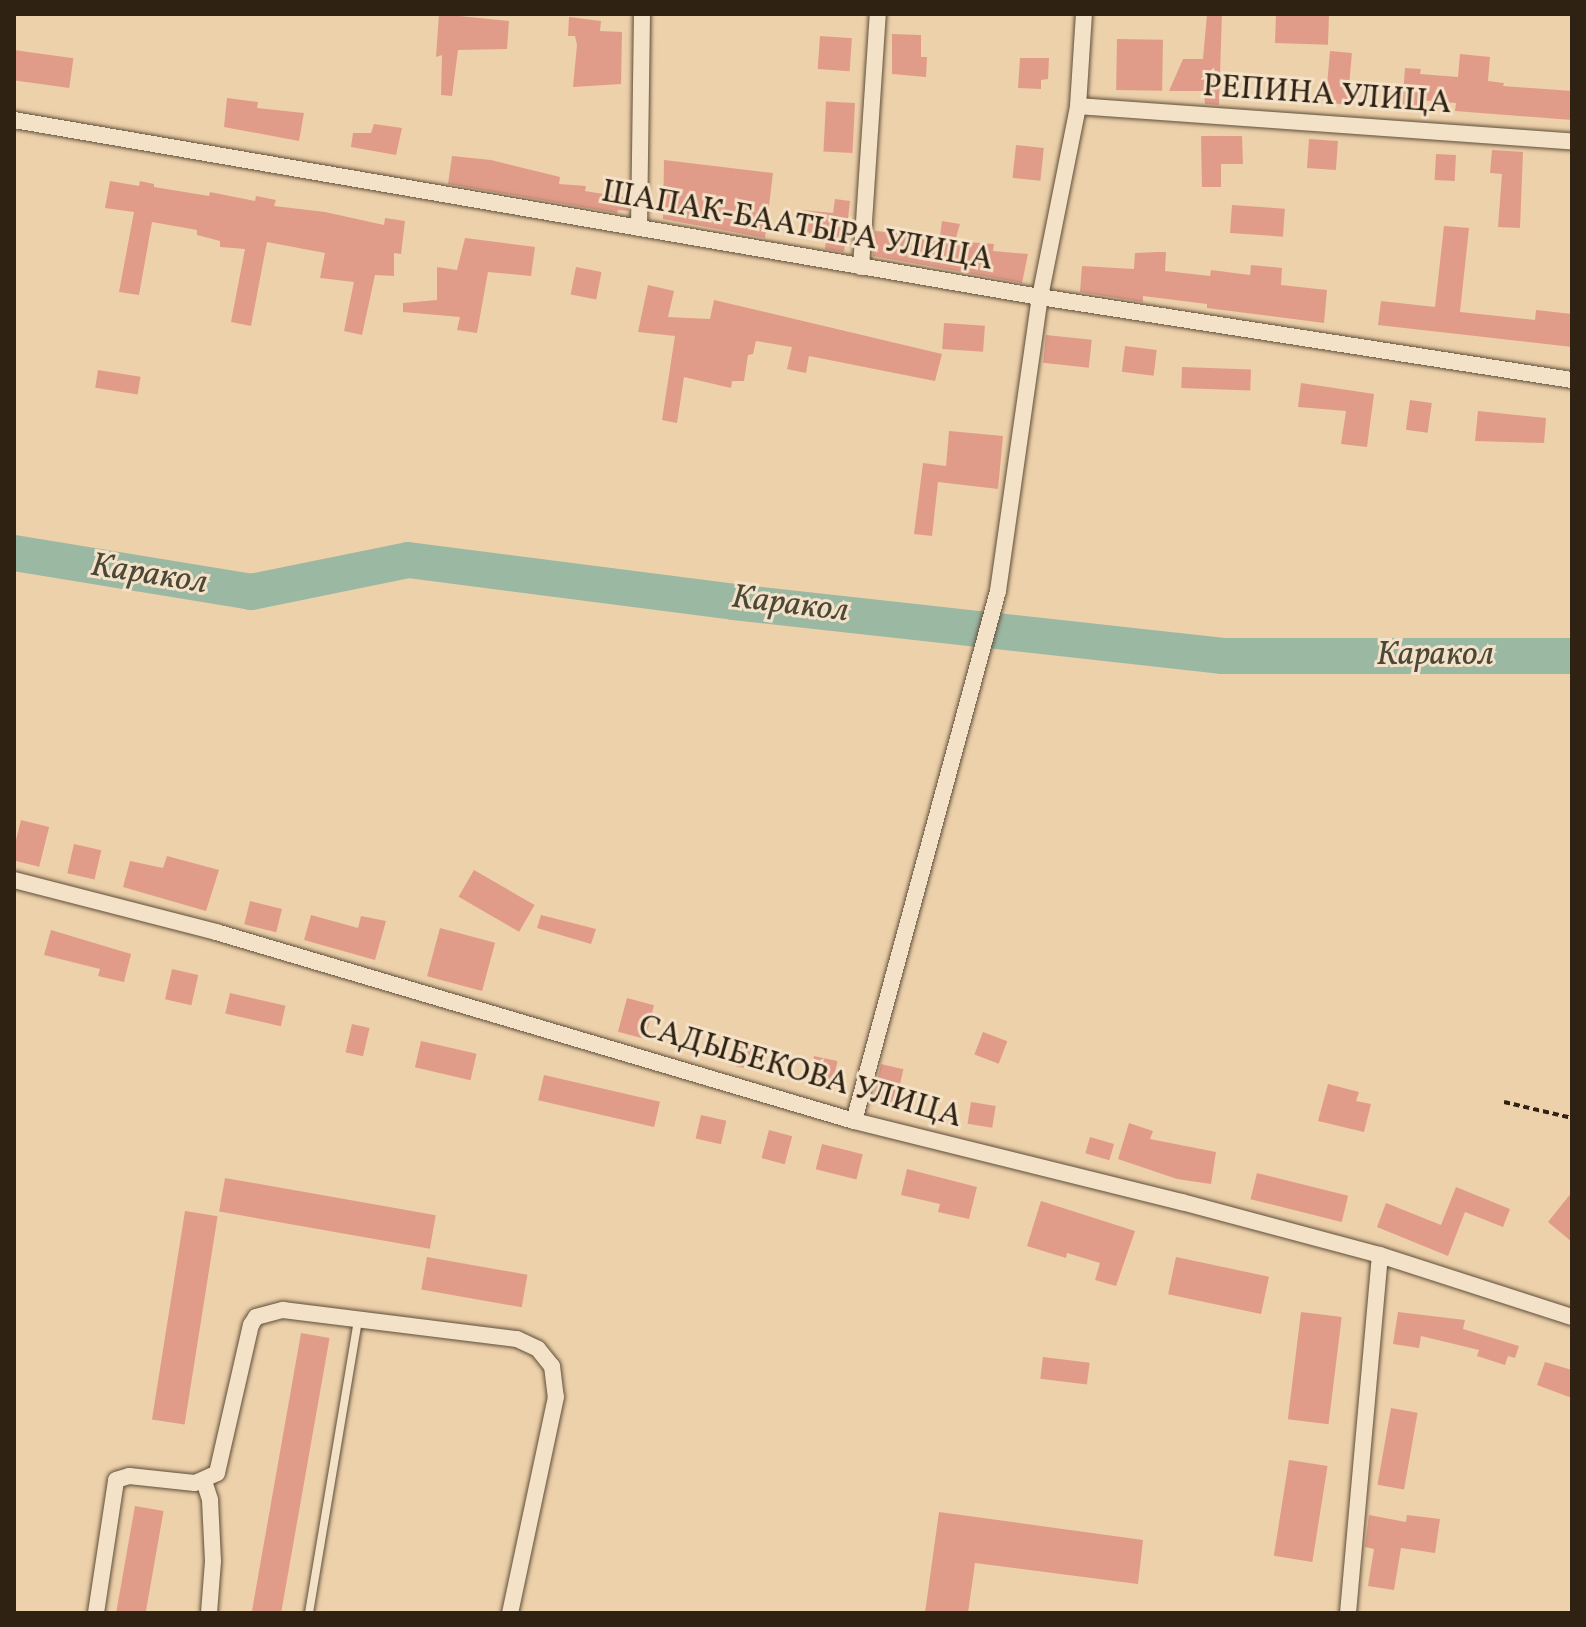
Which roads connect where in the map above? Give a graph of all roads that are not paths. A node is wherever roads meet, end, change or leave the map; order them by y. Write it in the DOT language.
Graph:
graph roads {
  1 [pos="642,14"];
  2 [pos="878,14"];
  3 [pos="1084,14"];
  4 [pos="1078,106"];
  5 [pos="14,120"];
  6 [pos="1572,141"];
  7 [pos="639,228"];
  8 [pos="861,267"];
  9 [pos="1040,297"];
  10 [pos="1572,380"];
  11 [pos="14,880"];
  12 [pos="854,1121"];
  13 [pos="1380,1255"];
  14 [pos="1572,1317"];
  15 [pos="358,1320"];
  16 [pos="204,1481"];
  17 [pos="96,1613"];
  18 [pos="209,1613"];
  19 [pos="309,1613"];
  20 [pos="510,1613"];
  21 [pos="1348,1613"];
  1 -- 7 [label="street"];
  2 -- 8 [label="street"];
  3 -- 4 [label="street"];
  4 -- 6 [label="street, РЕПИНА УЛИЦА"];
  4 -- 9 [label="street"];
  5 -- 7 [label="street, ШАПАК-БААТЫРА УЛИЦА"];
  7 -- 8 [label="street, ШАПАК-БААТЫРА УЛИЦА"];
  8 -- 9 [label="street, ШАПАК-БААТЫРА УЛИЦА"];
  9 -- 10 [label="street, ШАПАК-БААТЫРА УЛИЦА"];
  9 -- 12 [label="street"];
  11 -- 12 [label="street, САДЫБЕКОВА УЛИЦА"];
  12 -- 13 [label="street, САДЫБЕКОВА УЛИЦА"];
  13 -- 14 [label="street, САДЫБЕКОВА УЛИЦА"];
  13 -- 21 [label="street"];
  15 -- 16 [label="street"];
  15 -- 19 [label="lane"];
  15 -- 20 [label="street"];
  16 -- 17 [label="street"];
  16 -- 18 [label="street"];
}
